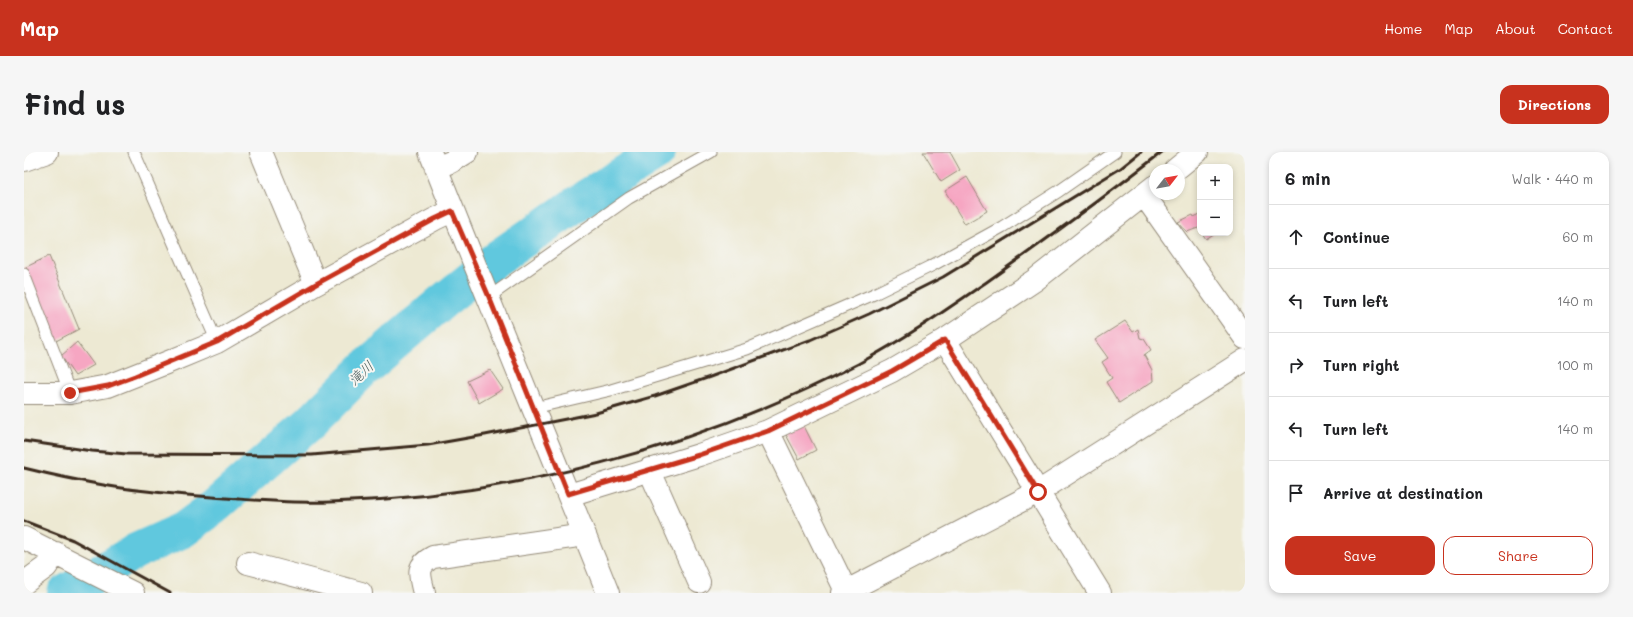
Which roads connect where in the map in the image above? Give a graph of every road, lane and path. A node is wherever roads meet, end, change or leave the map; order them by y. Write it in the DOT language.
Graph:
graph roads {
  1 [pos="47,152"];
  2 [pos="134,152"];
  3 [pos="261,152"];
  4 [pos="467,152"];
  5 [pos="711,152"];
  6 [pos="1116,152"];
  7 [pos="1197,152"];
  8 [pos="24,160"];
  9 [pos="433,160"];
  10 [pos="1182,164"];
  11 [pos="1149,192"];
  12 [pos="1156,200"];
  13 [pos="452,211"];
  14 [pos="24,274"];
  15 [pos="316,284"];
  16 [pos="489,297"];
  17 [pos="1245,338"];
  18 [pos="945,340"];
  19 [pos="217,342"];
  20 [pos="1245,360"];
  21 [pos="70,393"];
  22 [pos="24,394"];
  23 [pos="534,408"];
  24 [pos="768,431"];
  25 [pos="649,469"];
  26 [pos="1038,492"];
  27 [pos="568,494"];
  28 [pos="585,534"];
  29 [pos="24,538"];
  30 [pos="65,558"];
  31 [pos="248,563"];
  32 [pos="699,582"];
  33 [pos="24,583"];
  34 [pos="118,588"];
  35 [pos="361,593"];
  36 [pos="424,593"];
  37 [pos="608,593"];
  38 [pos="845,593"];
  39 [pos="1100,593"];
  1 -- 8 [label="street"];
  2 -- 19 [label="lane"];
  3 -- 15 [label="street"];
  4 -- 9 [label="street"];
  5 -- 16 [label="lane"];
  6 -- 23 [label="lane"];
  7 -- 10 [label="street"];
  9 -- 13 [label="street"];
  11 -- 18 [label="street"];
  12 -- 17 [label="street"];
  13 -- 15 [label="street"];
  13 -- 16 [label="street"];
  14 -- 21 [label="lane"];
  15 -- 19 [label="street"];
  16 -- 23 [label="street"];
  18 -- 24 [label="street"];
  18 -- 26 [label="street"];
  19 -- 21 [label="street"];
  20 -- 26 [label="street"];
  21 -- 22 [label="street"];
  23 -- 27 [label="street"];
  24 -- 25 [label="street"];
  24 -- 38 [label="street"];
  25 -- 27 [label="street"];
  25 -- 32 [label="street"];
  26 -- 38 [label="street"];
  26 -- 39 [label="street"];
  27 -- 28 [label="street"];
  28 -- 36 [label="street"];
  28 -- 37 [label="street"];
  29 -- 30 [label="street"];
  30 -- 33 [label="street"];
  30 -- 34 [label="street"];
  31 -- 35 [label="street"];
}
